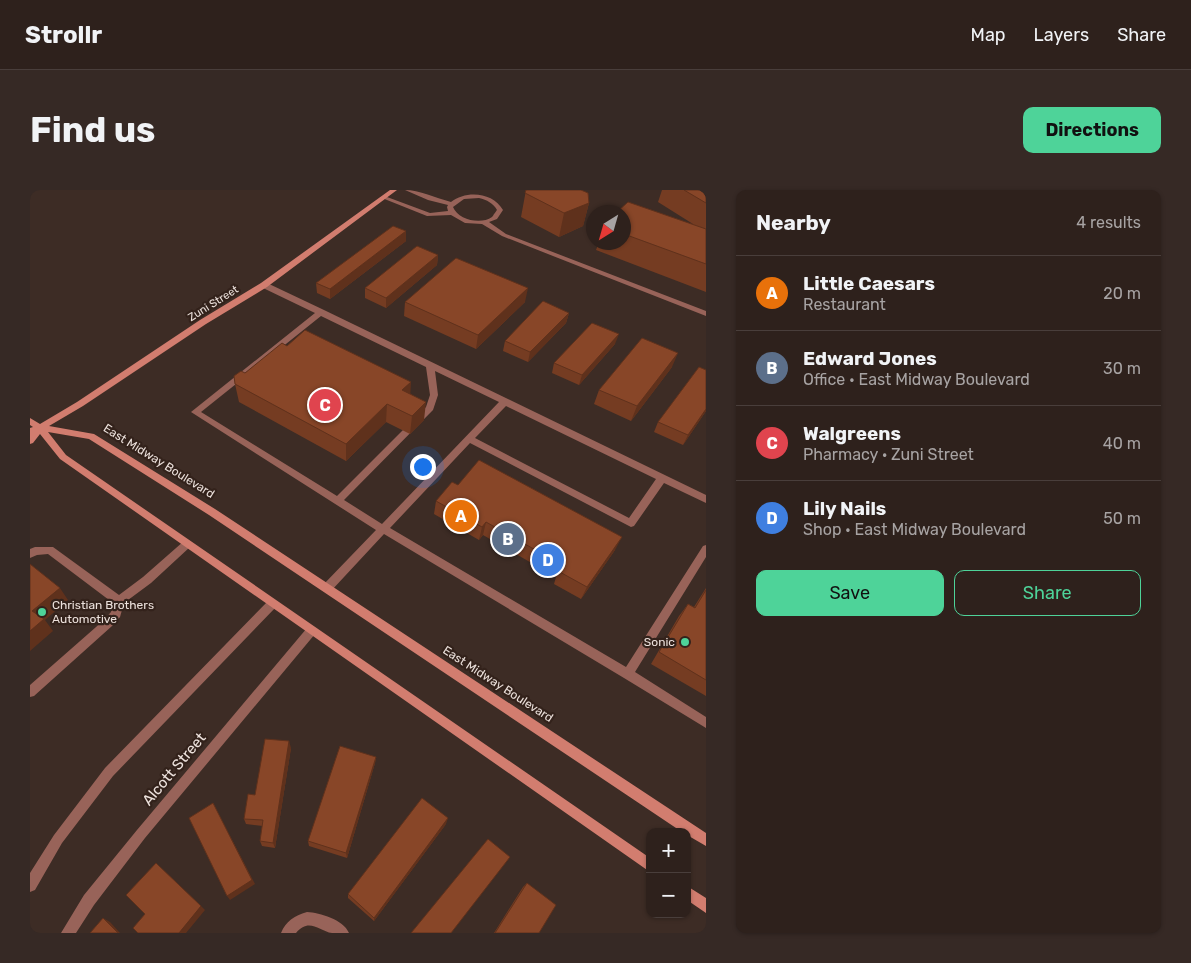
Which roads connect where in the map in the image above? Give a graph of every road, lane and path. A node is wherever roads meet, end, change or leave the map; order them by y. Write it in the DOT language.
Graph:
graph roads {
  1 [pos="394,190"];
  2 [pos="408,190"];
  3 [pos="470,193"];
  4 [pos="385,198"];
  5 [pos="452,204"];
  6 [pos="452,213"];
  7 [pos="484,222"];
  8 [pos="264,285"];
  9 [pos="321,312"];
  10 [pos="706,314"];
  11 [pos="430,365"];
  12 [pos="505,401"];
  13 [pos="30,422"];
  14 [pos="35,430"];
  15 [pos="469,439"];
  16 [pos="30,441"];
  17 [pos="662,478"];
  18 [pos="706,498"];
  19 [pos="337,501"];
  20 [pos="383,529"];
  21 [pos="187,544"];
  22 [pos="706,549"];
  23 [pos="30,554"];
  24 [pos="327,588"];
  25 [pos="119,601"];
  26 [pos="272,604"];
  27 [pos="310,631"];
  28 [pos="628,674"];
  29 [pos="30,692"];
  30 [pos="706,723"];
  31 [pos="706,840"];
  32 [pos="646,863"];
  33 [pos="30,885"];
  34 [pos="691,895"];
  35 [pos="706,906"];
  36 [pos="68,933"];
  37 [pos="288,933"];
  38 [pos="342,933"];
  1 -- 4 [label="main road, Zuni Street"];
  2 -- 5 [label="street"];
  3 -- 5 [label="street"];
  3 -- 7 [label="street"];
  4 -- 6 [label="street"];
  4 -- 8 [label="main road, Zuni Street"];
  5 -- 6 [label="street"];
  6 -- 7 [label="street"];
  7 -- 10 [label="street"];
  8 -- 9 [label="street"];
  8 -- 14 [label="main road, Zuni Street"];
  9 -- 11 [label="street"];
  9 -- 19 [label="street"];
  11 -- 12 [label="street"];
  11 -- 19 [label="street"];
  12 -- 15 [label="street"];
  12 -- 17 [label="street"];
  13 -- 14 [label="main road"];
  14 -- 16 [label="main road, Zuni Street"];
  14 -- 21 [label="main road"];
  14 -- 24 [label="main road, East Midway Boulevard"];
  15 -- 17 [label="street"];
  15 -- 20 [label="street"];
  17 -- 18 [label="street"];
  19 -- 20 [label="street"];
  20 -- 24 [label="street"];
  20 -- 28 [label="street"];
  21 -- 25 [label="street"];
  21 -- 26 [label="main road"];
  22 -- 28 [label="street"];
  23 -- 25 [label="street"];
  24 -- 31 [label="main road, East Midway Boulevard"];
  25 -- 29 [label="street"];
  26 -- 27 [label="main road"];
  26 -- 33 [label="street"];
  27 -- 32 [label="main road"];
  27 -- 36 [label="street, Alcott Street"];
  28 -- 30 [label="street"];
  34 -- 35 [label="main road"];
  37 -- 38 [label="street"];
}
